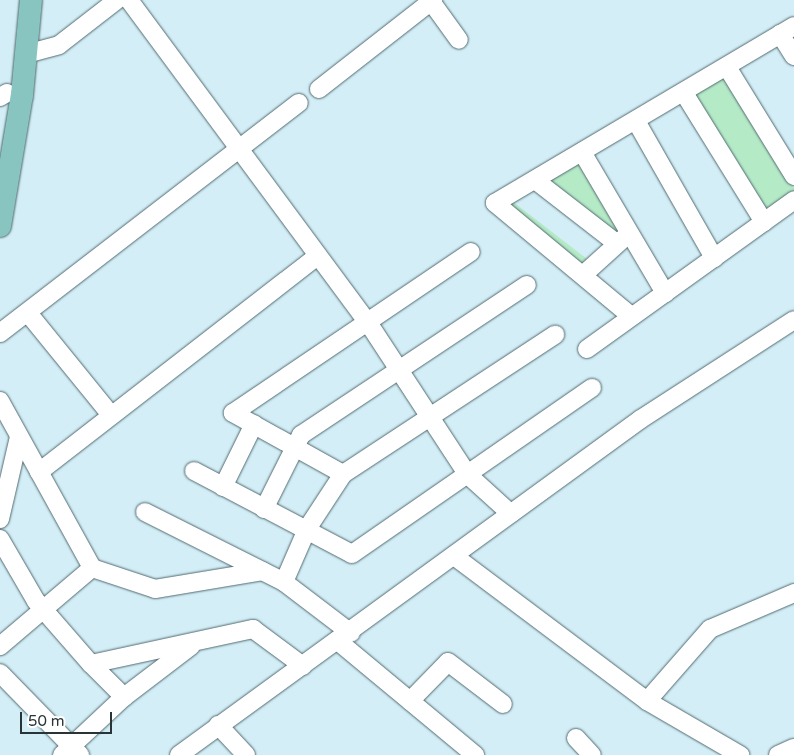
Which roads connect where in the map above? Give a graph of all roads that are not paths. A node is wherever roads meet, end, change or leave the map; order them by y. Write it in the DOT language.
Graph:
graph roads {
  1 [pos="16,0"];
  2 [pos="32,0"];
  3 [pos="117,0"];
  4 [pos="129,0"];
  5 [pos="431,0"];
  6 [pos="787,30"];
  7 [pos="459,40"];
  8 [pos="26,54"];
  9 [pos="794,56"];
  10 [pos="727,67"];
  11 [pos="319,89"];
  12 [pos="684,93"];
  13 [pos="3,95"];
  14 [pos="299,103"];
  15 [pos="636,121"];
  16 [pos="0,137"];
  17 [pos="237,148"];
  18 [pos="582,152"];
  19 [pos="794,176"];
  20 [pos="535,180"];
  21 [pos="794,200"];
  22 [pos="764,222"];
  23 [pos="0,226"];
  24 [pos="631,234"];
  25 [pos="615,242"];
  26 [pos="471,252"];
  27 [pos="317,256"];
  28 [pos="714,258"];
  29 [pos="583,275"];
  30 [pos="527,285"];
  31 [pos="665,293"];
  32 [pos="28,313"];
  33 [pos="631,316"];
  34 [pos="794,320"];
  35 [pos="369,324"];
  36 [pos="0,333"];
  37 [pos="555,336"];
  38 [pos="586,349"];
  39 [pos="397,369"];
  40 [pos="592,388"];
  41 [pos="0,401"];
  42 [pos="111,415"];
  43 [pos="427,416"];
  44 [pos="254,424"];
  45 [pos="19,436"];
  46 [pos="294,445"];
  47 [pos="194,471"];
  48 [pos="39,472"];
  49 [pos="343,474"];
  50 [pos="467,474"];
  51 [pos="223,487"];
  52 [pos="264,509"];
  53 [pos="145,512"];
  54 [pos="511,514"];
  55 [pos="0,519"];
  56 [pos="307,529"];
  57 [pos="0,539"];
  58 [pos="454,556"];
  59 [pos="92,568"];
  60 [pos="262,571"];
  61 [pos="284,582"];
  62 [pos="794,593"];
  63 [pos="45,610"];
  64 [pos="345,637"];
  65 [pos="196,643"];
  66 [pos="0,646"];
  67 [pos="91,664"];
  68 [pos="303,666"];
  69 [pos="0,674"];
  70 [pos="124,697"];
  71 [pos="410,701"];
  72 [pos="647,701"];
  73 [pos="504,704"];
  74 [pos="218,725"];
  75 [pos="576,738"];
  76 [pos="794,748"];
  77 [pos="70,752"];
  78 [pos="179,755"];
  79 [pos="246,755"];
  80 [pos="475,755"];
  81 [pos="592,755"];
  82 [pos="740,755"];
  83 [pos="778,755"];
  1 -- 13 [label="main road"];
  2 -- 8 [label="main road"];
  3 -- 8 [label="street"];
  4 -- 17 [label="street"];
  5 -- 7 [label="street"];
  5 -- 11 [label="street"];
  6 -- 9 [label="street"];
  6 -- 10 [label="street"];
  8 -- 23 [label="main road"];
  10 -- 12 [label="street"];
  10 -- 19 [label="street"];
  12 -- 15 [label="street"];
  12 -- 22 [label="street"];
  13 -- 16 [label="main road"];
  14 -- 17 [label="street"];
  15 -- 18 [label="street"];
  15 -- 28 [label="street"];
  17 -- 27 [label="street"];
  17 -- 32 [label="street"];
  18 -- 20 [label="street"];
  18 -- 24 [label="street"];
  20 -- 25 [label="street"];
  20 -- 29 [label="street"];
  21 -- 22 [label="street"];
  22 -- 28 [label="street"];
  24 -- 25 [label="street"];
  24 -- 31 [label="street"];
  25 -- 29 [label="street"];
  26 -- 35 [label="street"];
  27 -- 35 [label="street"];
  27 -- 42 [label="street"];
  28 -- 31 [label="street"];
  29 -- 33 [label="street"];
  30 -- 39 [label="street"];
  31 -- 33 [label="street"];
  32 -- 36 [label="street"];
  32 -- 42 [label="street"];
  33 -- 38 [label="street"];
  34 -- 54 [label="street"];
  35 -- 39 [label="street"];
  35 -- 44 [label="street"];
  37 -- 43 [label="street"];
  39 -- 43 [label="street"];
  39 -- 46 [label="street"];
  40 -- 50 [label="street"];
  41 -- 45 [label="street"];
  42 -- 48 [label="street"];
  43 -- 49 [label="street"];
  43 -- 50 [label="street"];
  44 -- 46 [label="street"];
  44 -- 51 [label="street"];
  45 -- 48 [label="street"];
  45 -- 55 [label="street"];
  46 -- 49 [label="street"];
  46 -- 52 [label="street"];
  47 -- 51 [label="street"];
  48 -- 59 [label="street"];
  49 -- 56 [label="street"];
  50 -- 54 [label="street"];
  50 -- 56 [label="street"];
  51 -- 52 [label="street"];
  52 -- 56 [label="street"];
  53 -- 60 [label="street"];
  54 -- 58 [label="street"];
  56 -- 61 [label="street"];
  57 -- 63 [label="street"];
  58 -- 64 [label="street"];
  58 -- 72 [label="street"];
  59 -- 60 [label="street"];
  59 -- 63 [label="street"];
  60 -- 61 [label="street"];
  61 -- 64 [label="street"];
  62 -- 72 [label="street"];
  63 -- 66 [label="street"];
  63 -- 67 [label="street"];
  64 -- 68 [label="street"];
  64 -- 71 [label="street"];
  65 -- 67 [label="street"];
  65 -- 68 [label="street"];
  65 -- 70 [label="street"];
  67 -- 70 [label="street"];
  68 -- 74 [label="street"];
  69 -- 77 [label="street"];
  70 -- 77 [label="street"];
  71 -- 73 [label="street"];
  71 -- 80 [label="street"];
  72 -- 82 [label="street"];
  74 -- 78 [label="street"];
  74 -- 79 [label="street"];
  75 -- 81 [label="street"];
  76 -- 83 [label="street"];
}
